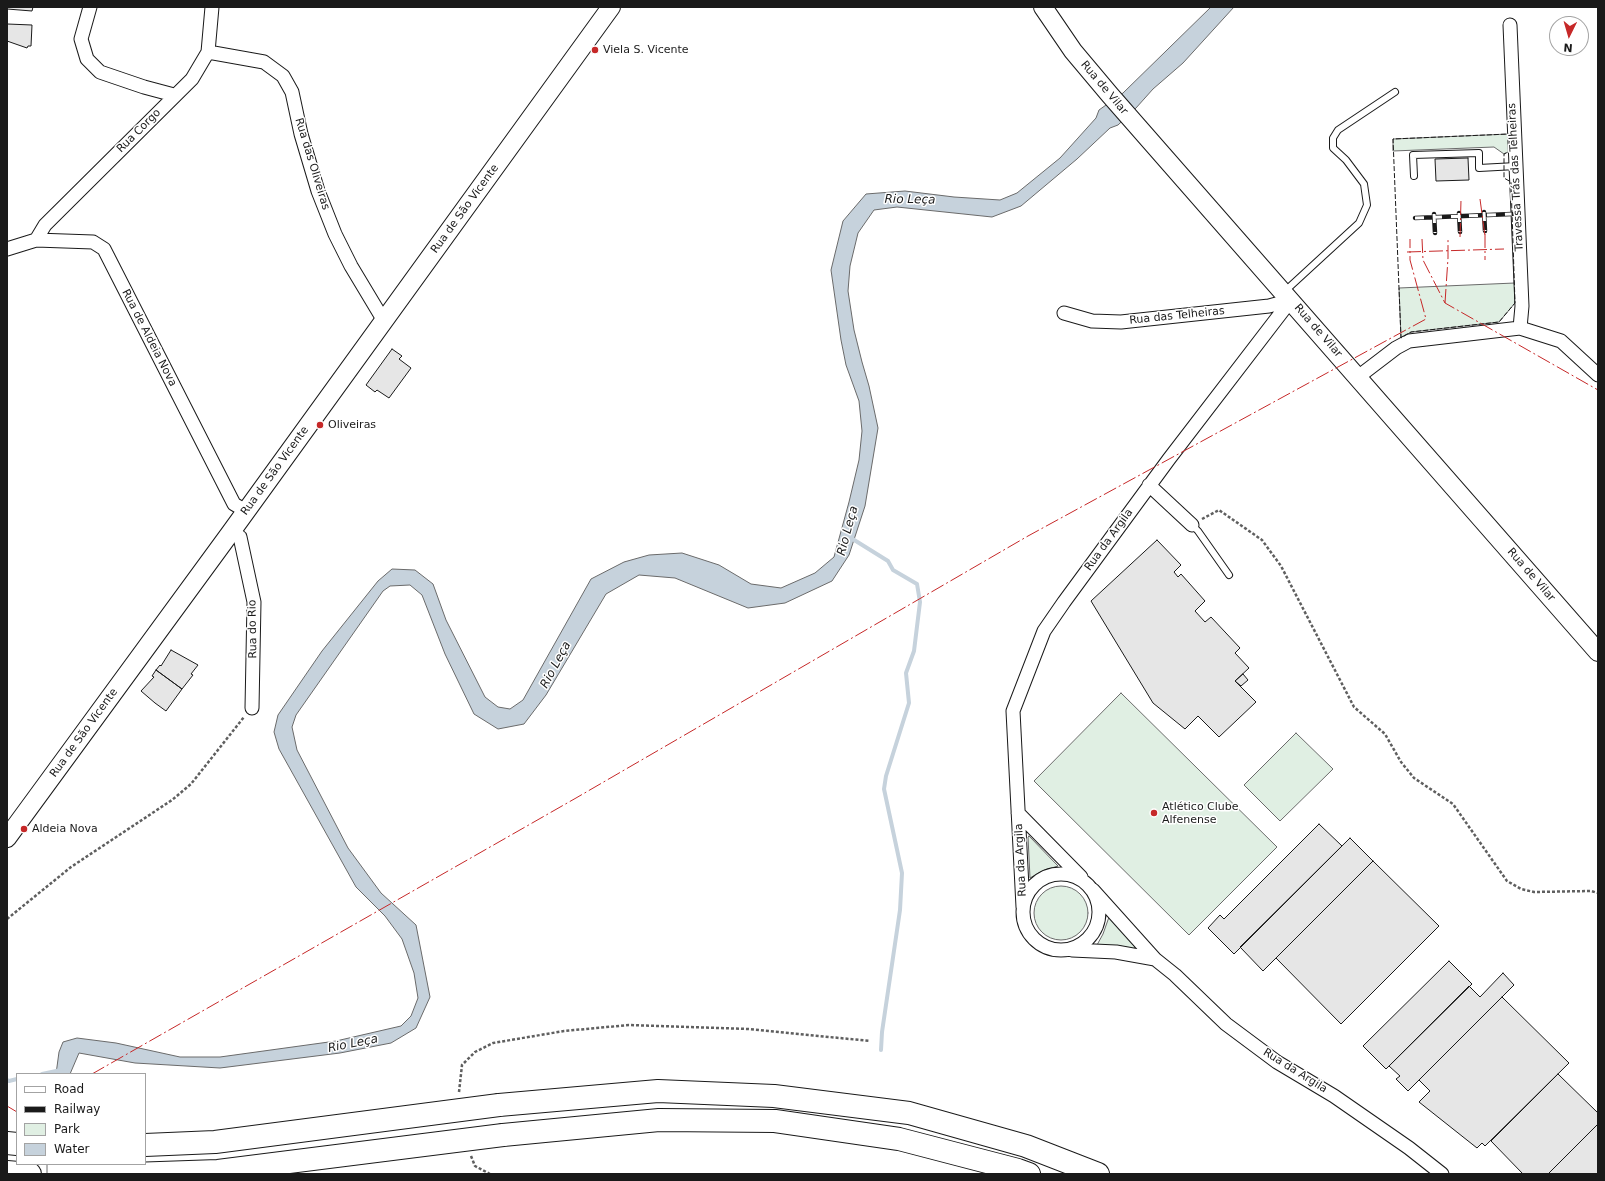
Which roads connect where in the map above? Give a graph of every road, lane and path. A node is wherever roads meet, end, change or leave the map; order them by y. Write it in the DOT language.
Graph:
graph roads {
  1 [pos="90,7"];
  2 [pos="212,7"];
  3 [pos="611,7"];
  4 [pos="1043,7"];
  5 [pos="1510,25"];
  6 [pos="208,52"];
  7 [pos="1395,92"];
  8 [pos="174,95"];
  9 [pos="1516,166"];
  10 [pos="1414,176"];
  11 [pos="36,240"];
  12 [pos="7,249"];
  13 [pos="1287,296"];
  14 [pos="1064,313"];
  15 [pos="384,321"];
  16 [pos="1520,328"];
  17 [pos="1598,375"];
  18 [pos="1358,377"];
  19 [pos="1149,485"];
  20 [pos="246,511"];
  21 [pos="1192,525"];
  22 [pos="231,532"];
  23 [pos="1229,575"];
  24 [pos="1598,652"];
  25 [pos="252,708"];
  26 [pos="1018,814"];
  27 [pos="7,838"];
  28 [pos="1089,886"];
  29 [pos="1598,893"];
  30 [pos="1023,907"];
  31 [pos="7,919"];
  32 [pos="1059,950"];
  33 [pos="1155,959"];
  34 [pos="870,1041"];
  35 [pos="459,1097"];
  36 [pos="146,1145"];
  37 [pos="470,1155"];
  38 [pos="7,1172"];
  39 [pos="30,1174"];
  40 [pos="131,1174"];
  41 [pos="490,1174"];
  42 [pos="1029,1174"];
  43 [pos="1098,1174"];
  44 [pos="1442,1174"];
  1 -- 8 [label="street"];
  2 -- 6 [label="street, Rua Corgo"];
  3 -- 15 [label="main road, Rua de São Vicente"];
  4 -- 13 [label="main road, Rua de Vilar"];
  5 -- 9 [label="street, Travessa Trás das Telheiras"];
  6 -- 8 [label="street, Rua Corgo"];
  6 -- 15 [label="street, Rua das Oliveiras"];
  7 -- 13 [label="lane"];
  8 -- 11 [label="street, Rua Corgo"];
  9 -- 10 [label="lane"];
  9 -- 16 [label="street, Travessa Trás das Telheiras"];
  11 -- 12 [label="street, Rua de Aldeia Nova"];
  11 -- 20 [label="street, Rua de Aldeia Nova"];
  13 -- 14 [label="street, Rua das Telheiras"];
  13 -- 18 [label="main road, Rua de Vilar"];
  13 -- 19 [label="street, Rua da Argila"];
  15 -- 20 [label="main road, Rua de São Vicente"];
  16 -- 17 [label="street"];
  16 -- 18 [label="street"];
  18 -- 24 [label="main road, Rua de Vilar"];
  19 -- 21 [label="street"];
  19 -- 26 [label="street, Rua da Argila"];
  20 -- 22 [label="main road, Rua de São Vicente"];
  21 -- 23 [label="lane"];
  21 -- 29 [label="path"];
  22 -- 25 [label="street, Rua do Rio"];
  22 -- 27 [label="main road, Rua de São Vicente"];
  25 -- 31 [label="path"];
  26 -- 28 [label="street, Rua da Argila"];
  26 -- 30 [label="street, Rua da Argila"];
  28 -- 30 [label="street, Rua da Argila"];
  28 -- 32 [label="street, Rua da Argila"];
  28 -- 33 [label="street, Rua da Argila"];
  30 -- 32 [label="street, Rua da Argila"];
  32 -- 33 [label="street, Rua da Argila"];
  33 -- 44 [label="street, Rua da Argila"];
  34 -- 35 [label="path"];
  36 -- 43 [label="highway, bridge"];
  37 -- 41 [label="path"];
  38 -- 39 [label="highway"];
  40 -- 42 [label="highway, bridge"];
}
